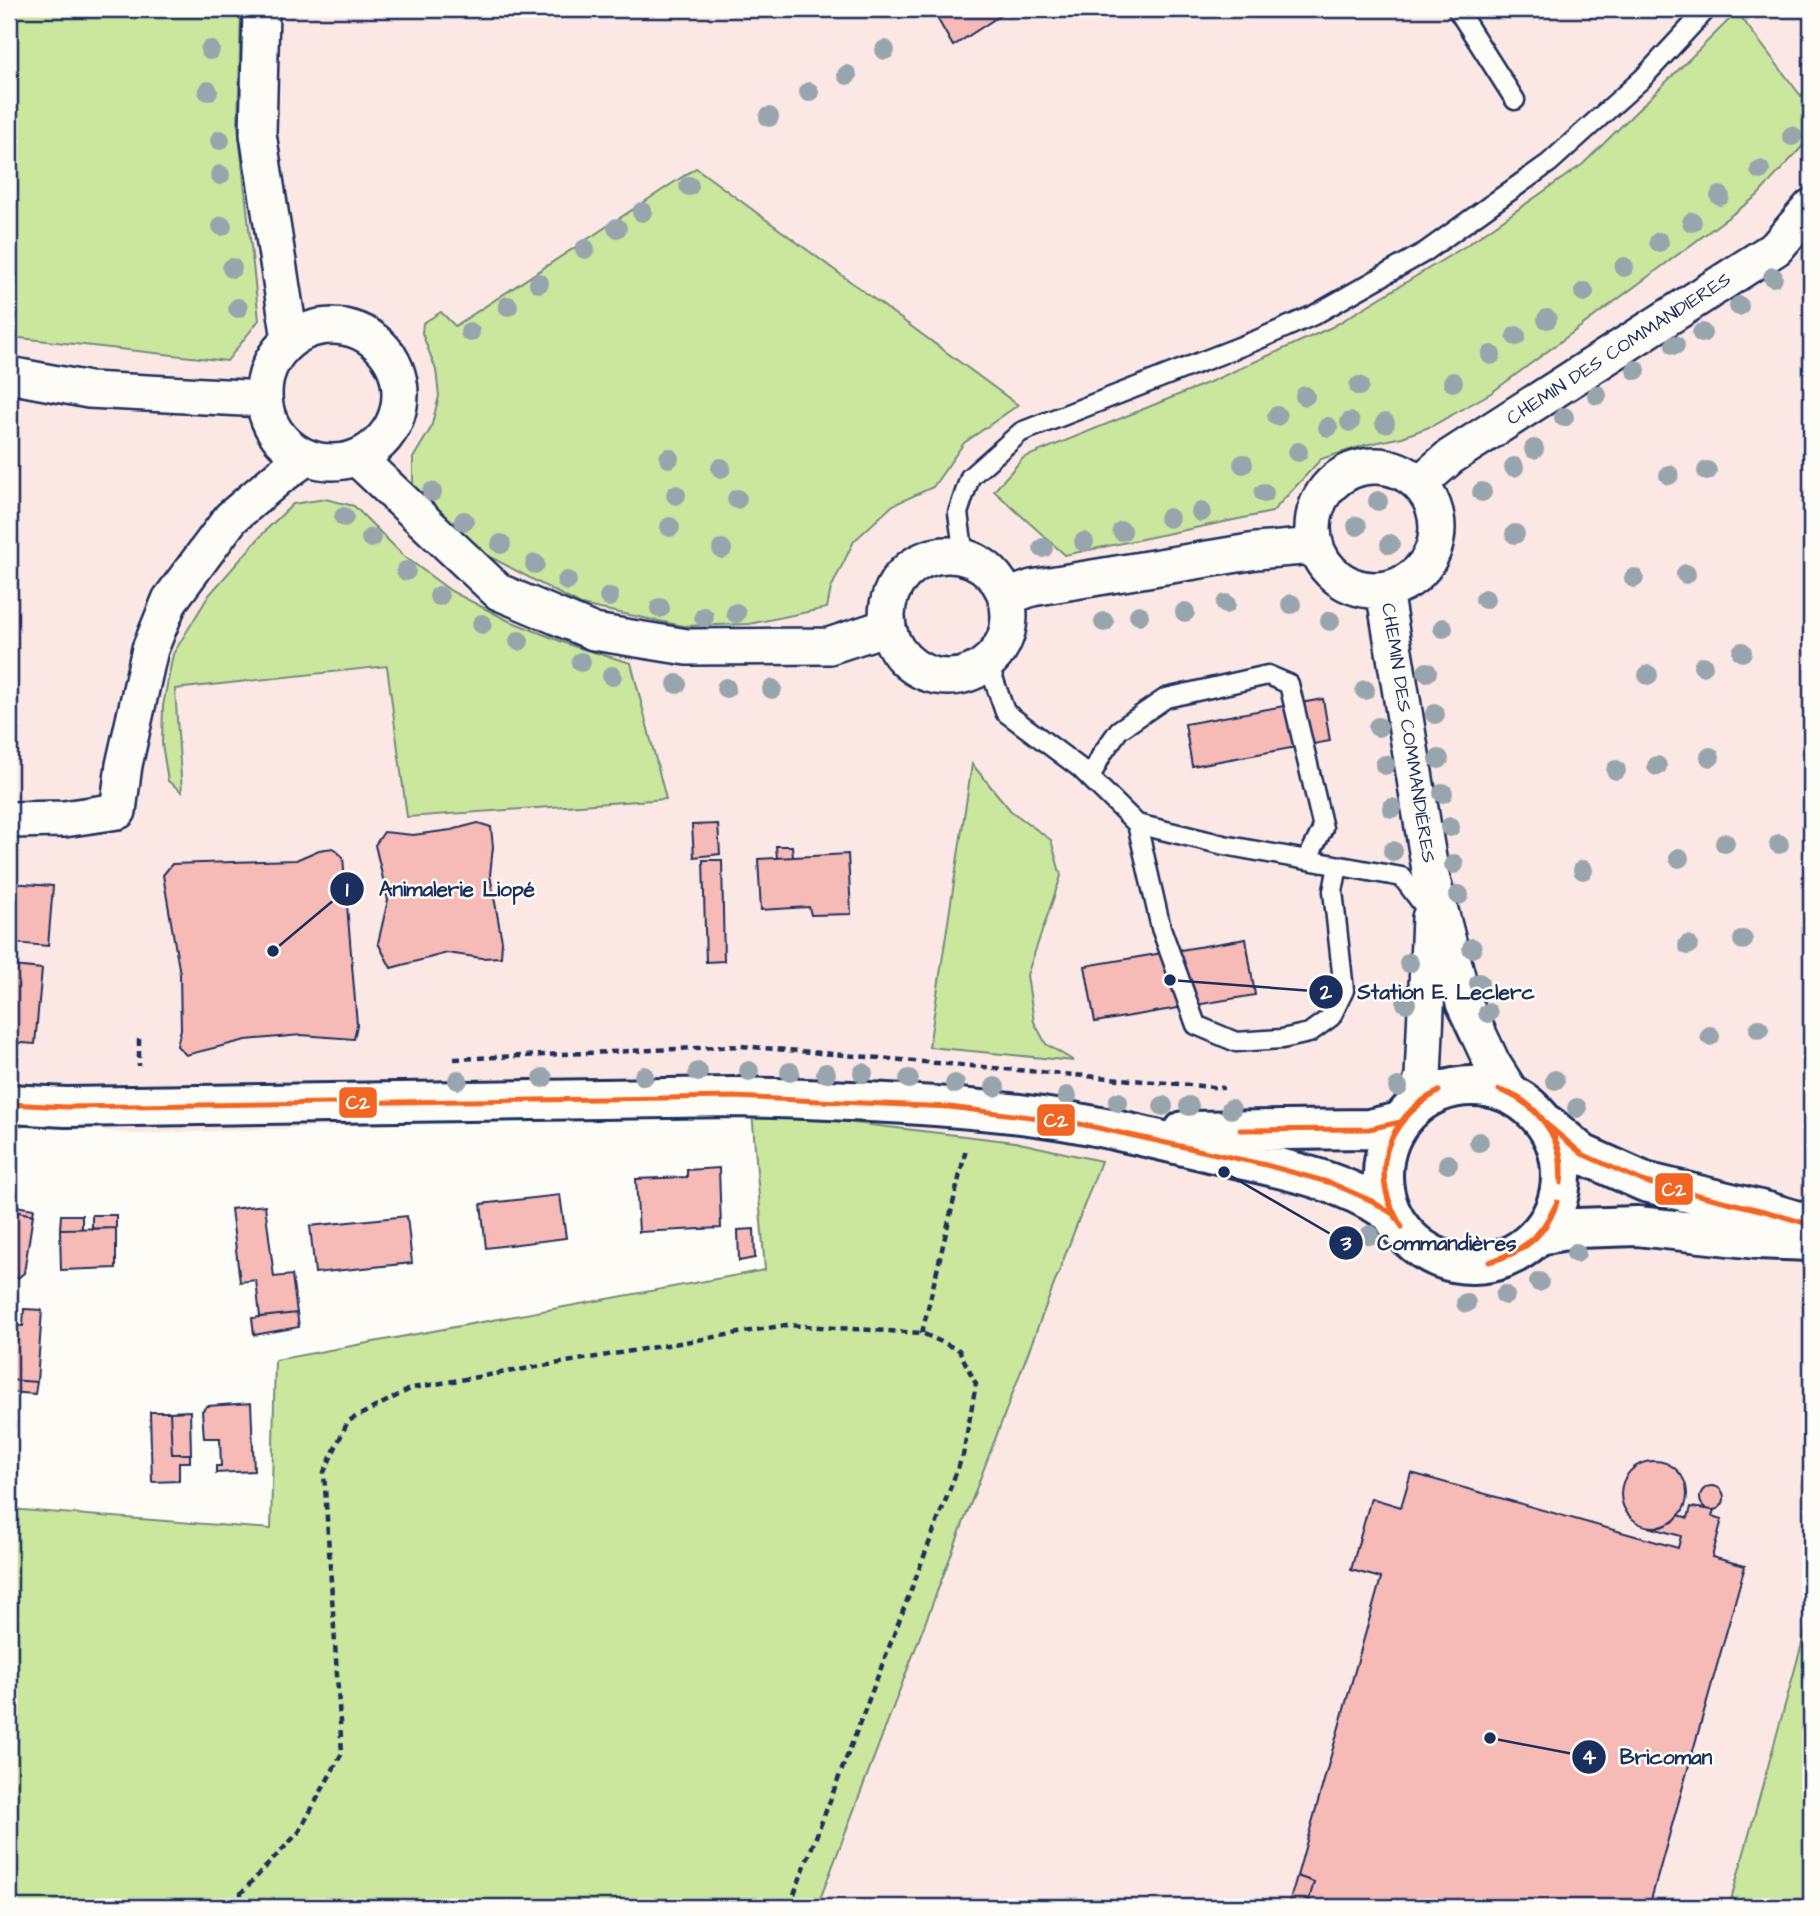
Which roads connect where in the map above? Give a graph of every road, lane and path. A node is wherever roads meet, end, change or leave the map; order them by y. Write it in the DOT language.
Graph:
graph roads {
  1 [pos="261,9"];
  2 [pos="1457,9"];
  3 [pos="1707,9"];
  4 [pos="1515,100"];
  5 [pos="1811,207"];
  6 [pos="290,339"];
  7 [pos="9,375"];
  8 [pos="263,399"];
  9 [pos="305,458"];
  10 [pos="357,458"];
  11 [pos="1419,484"];
  12 [pos="1315,546"];
  13 [pos="964,556"];
  14 [pos="1384,590"];
  15 [pos="1007,597"];
  16 [pos="887,627"];
  17 [pos="988,663"];
  18 [pos="1090,778"];
  19 [pos="9,820"];
  20 [pos="1137,824"];
  21 [pos="1307,860"];
  22 [pos="1338,866"];
  23 [pos="1431,876"];
  24 [pos="1430,914"];
  25 [pos="139,1040"];
  26 [pos="139,1067"];
  27 [pos="1511,1093"];
  28 [pos="9,1104"];
  29 [pos="975,1110"];
  30 [pos="1407,1114"];
  31 [pos="1549,1126"];
  32 [pos="1123,1131"];
  33 [pos="1391,1213"];
  34 [pos="1811,1225"];
  35 [pos="1539,1236"];
  36 [pos="1811,1241"];
  37 [pos="922,1333"];
  38 [pos="242,1907"];
  39 [pos="789,1907"];
  1 -- 6 [label="street"];
  2 -- 4 [label="lane"];
  3 -- 13 [label="lane"];
  5 -- 11 [label="street, CHEMIN DES COMMANDIERES"];
  6 -- 8 [label="street"];
  6 -- 10 [label="street"];
  7 -- 8 [label="street"];
  8 -- 9 [label="street"];
  9 -- 10 [label="street"];
  9 -- 19 [label="street"];
  10 -- 16 [label="street"];
  11 -- 12 [label="street"];
  11 -- 14 [label="street"];
  12 -- 14 [label="street"];
  12 -- 15 [label="street"];
  13 -- 15 [label="street"];
  13 -- 16 [label="street"];
  14 -- 23 [label="street, CHEMIN DES COMMANDIÈRES"];
  15 -- 17 [label="street"];
  16 -- 17 [label="street"];
  17 -- 18 [label="lane"];
  18 -- 20 [label="lane"];
  18 -- 21 [label="lane"];
  20 -- 21 [label="lane"];
  20 -- 22 [label="lane"];
  21 -- 22 [label="lane"];
  22 -- 24 [label="lane"];
  23 -- 24 [label="street, CHEMIN DES COMMANDIÈRES"];
  23 -- 27 [label="street, CHEMIN DES COMMANDIÈRES"];
  24 -- 30 [label="street, CHEMIN DES COMMANDIÈRES"];
  25 -- 26 [label="path"];
  27 -- 30 [label="main road"];
  27 -- 31 [label="main road"];
  28 -- 29 [label="main road"];
  29 -- 32 [label="main road"];
  29 -- 37 [label="path"];
  30 -- 32 [label="main road"];
  30 -- 33 [label="main road"];
  31 -- 34 [label="main road"];
  31 -- 35 [label="main road"];
  32 -- 33 [label="main road"];
  33 -- 35 [label="main road"];
  35 -- 36 [label="main road"];
  37 -- 38 [label="path"];
  37 -- 39 [label="path"];
}
